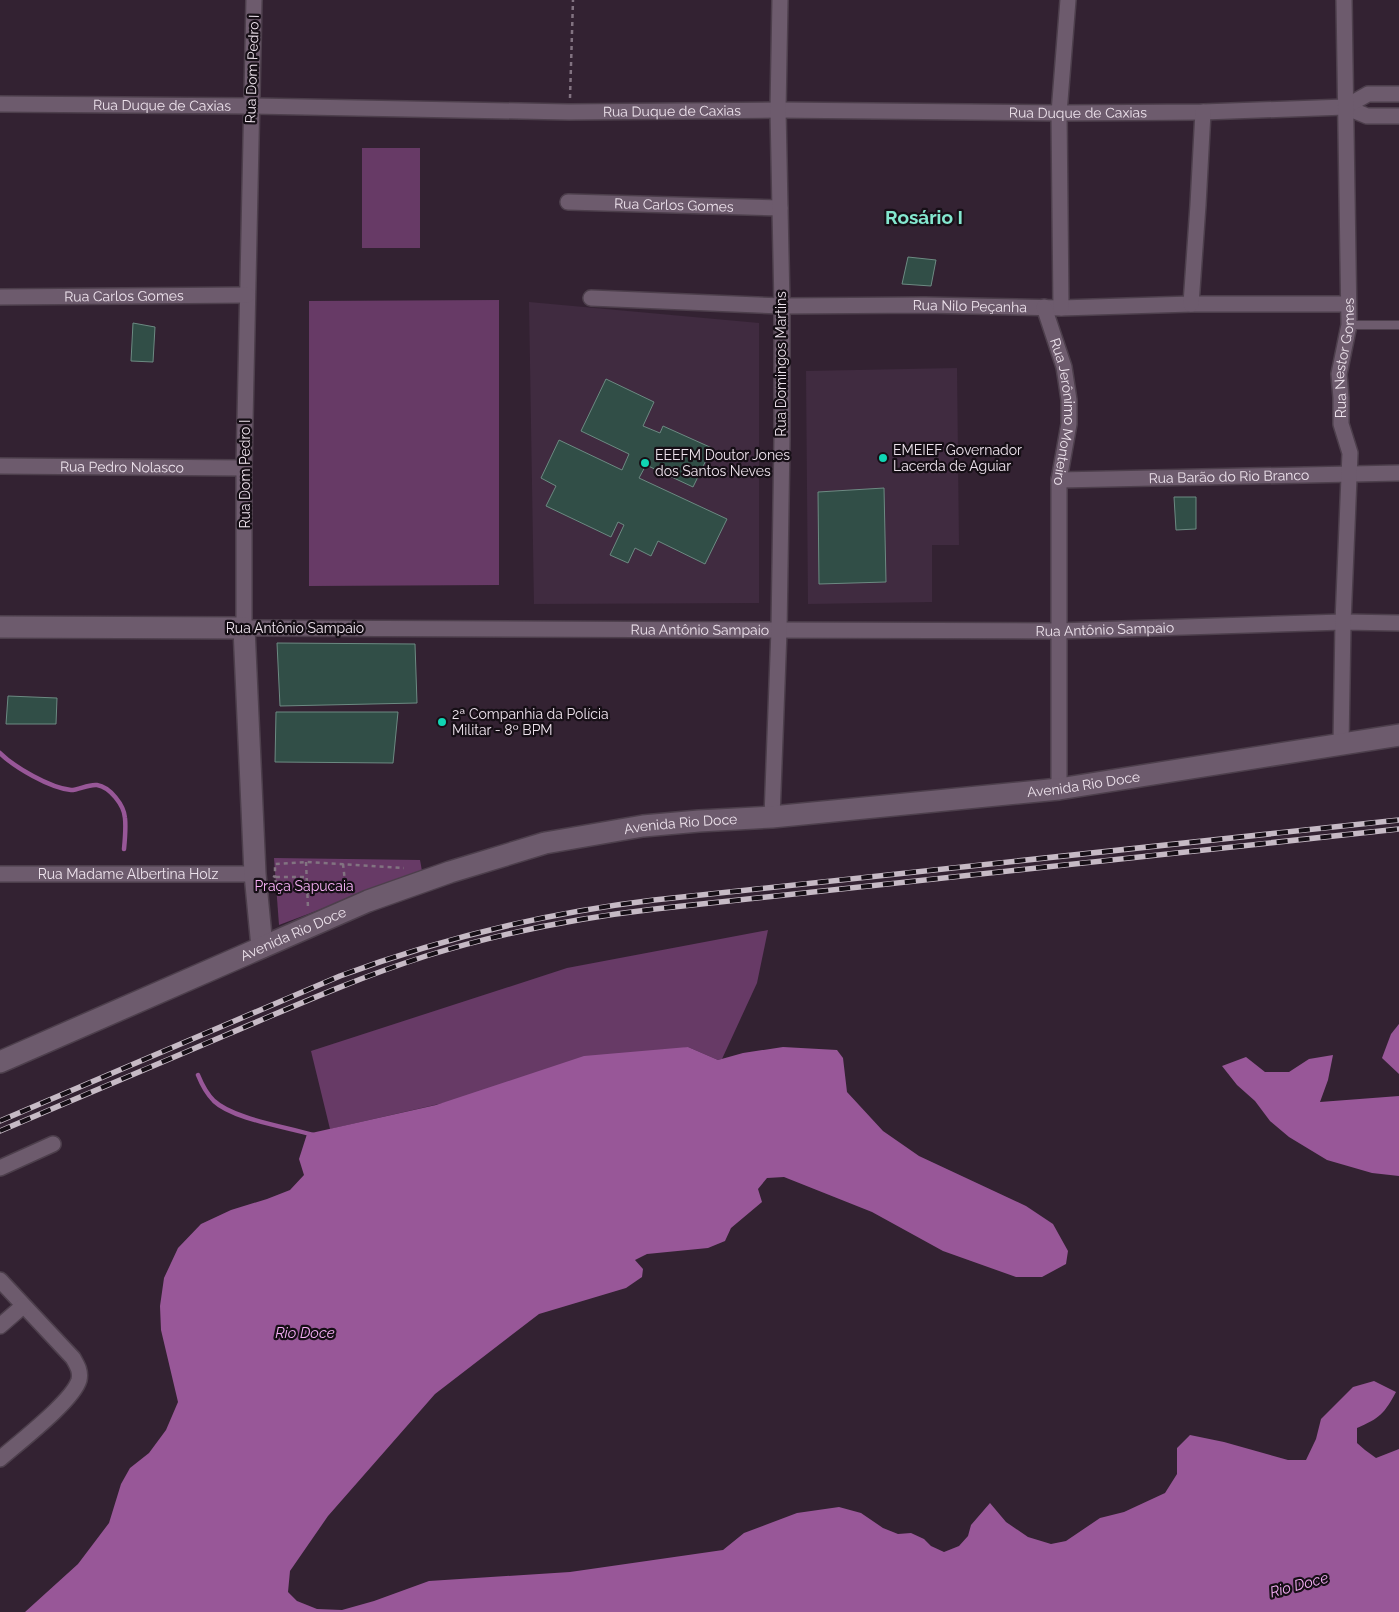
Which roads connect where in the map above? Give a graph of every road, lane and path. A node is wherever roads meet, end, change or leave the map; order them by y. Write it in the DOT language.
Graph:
graph roads {
  1 [pos="254,0"];
  2 [pos="573,0"];
  3 [pos="780,0"];
  4 [pos="1068,0"];
  5 [pos="1344,0"];
  6 [pos="1399,94"];
  7 [pos="0,104"];
  8 [pos="250,106"];
  9 [pos="1345,107"];
  10 [pos="778,110"];
  11 [pos="569,112"];
  12 [pos="1203,112"];
  13 [pos="1059,113"];
  14 [pos="1399,116"];
  15 [pos="568,202"];
  16 [pos="780,208"];
  17 [pos="247,295"];
  18 [pos="0,297"];
  19 [pos="591,298"];
  20 [pos="1191,304"];
  21 [pos="1348,304"];
  22 [pos="782,306"];
  23 [pos="1044,307"];
  24 [pos="1061,308"];
  25 [pos="1349,325"];
  26 [pos="1399,325"];
  27 [pos="0,466"];
  28 [pos="244,468"];
  29 [pos="1399,473"];
  30 [pos="1349,475"];
  31 [pos="1059,480"];
  32 [pos="1342,622"];
  33 [pos="1399,623"];
  34 [pos="0,627"];
  35 [pos="244,628"];
  36 [pos="779,630"];
  37 [pos="1058,631"];
  38 [pos="1399,735"];
  39 [pos="1341,745"];
  40 [pos="1059,789"];
  41 [pos="772,817"];
  42 [pos="306,862"];
  43 [pos="343,864"];
  44 [pos="402,872"];
  45 [pos="0,874"];
  46 [pos="265,876"];
  47 [pos="306,878"];
  48 [pos="345,884"];
  49 [pos="276,885"];
  50 [pos="307,893"];
  51 [pos="346,894"];
  52 [pos="315,906"];
  53 [pos="262,947"];
  54 [pos="0,1062"];
  55 [pos="53,1144"];
  56 [pos="0,1168"];
  57 [pos="0,1280"];
  58 [pos="23,1306"];
  59 [pos="0,1326"];
  60 [pos="0,1459"];
  1 -- 8 [label="street, Rua Dom Pedro I"];
  2 -- 11 [label="path"];
  3 -- 10 [label="street, Rua Domingos Martins"];
  4 -- 13 [label="street"];
  5 -- 9 [label="street, Rua Nestor Gomes"];
  6 -- 9 [label="street, Rua Duque de Caxias"];
  7 -- 8 [label="street, Rua Duque de Caxias"];
  8 -- 11 [label="street, Rua Duque de Caxias"];
  8 -- 17 [label="street, Rua Dom Pedro I"];
  9 -- 12 [label="street, Rua Duque de Caxias"];
  9 -- 14 [label="street, Rua Duque de Caxias"];
  9 -- 21 [label="street, Rua Nestor Gomes"];
  10 -- 11 [label="street, Rua Duque de Caxias"];
  10 -- 13 [label="street, Rua Duque de Caxias"];
  10 -- 16 [label="street, Rua Domingos Martins"];
  12 -- 13 [label="street, Rua Duque de Caxias"];
  12 -- 20 [label="street"];
  13 -- 24 [label="street"];
  15 -- 16 [label="street, Rua Carlos Gomes"];
  16 -- 22 [label="street, Rua Domingos Martins"];
  17 -- 18 [label="street, Rua Carlos Gomes"];
  17 -- 28 [label="street, Rua Dom Pedro I"];
  19 -- 22 [label="street, Rua Nilo Peçanha"];
  20 -- 21 [label="street, Rua Nilo Peçanha"];
  20 -- 24 [label="street, Rua Nilo Peçanha"];
  21 -- 25 [label="street, Rua Nestor Gomes"];
  22 -- 23 [label="street, Rua Nilo Peçanha"];
  22 -- 36 [label="street, Rua Domingos Martins"];
  23 -- 24 [label="street, Rua Nilo Peçanha"];
  23 -- 31 [label="street, Rua Jerônimo Monteiro"];
  25 -- 26 [label="lane"];
  25 -- 30 [label="street, Rua Nestor Gomes"];
  27 -- 28 [label="street, Rua Pedro Nolasco"];
  28 -- 35 [label="street, Rua Dom Pedro I"];
  29 -- 30 [label="street, Rua Barão do Rio Branco"];
  30 -- 31 [label="street, Rua Barão do Rio Branco"];
  30 -- 32 [label="street, Rua Nestor Gomes"];
  31 -- 37 [label="street, Rua Jerônimo Monteiro"];
  32 -- 33 [label="street, Rua Antônio Sampaio"];
  32 -- 37 [label="street, Rua Antônio Sampaio"];
  32 -- 39 [label="street, Rua Nestor Gomes"];
  34 -- 35 [label="street, Rua Antônio Sampaio"];
  35 -- 36 [label="street, Rua Antônio Sampaio"];
  35 -- 46 [label="street, Rua Dom Pedro I"];
  36 -- 37 [label="street, Rua Antônio Sampaio"];
  36 -- 41 [label="street, Rua Domingos Martins"];
  37 -- 40 [label="street, Rua Jerônimo Monteiro"];
  38 -- 39 [label="street, Avenida Rio Doce"];
  39 -- 40 [label="street, Avenida Rio Doce"];
  40 -- 41 [label="street, Avenida Rio Doce"];
  41 -- 53 [label="street, Avenida Rio Doce"];
  42 -- 43 [label="path"];
  42 -- 46 [label="path"];
  42 -- 47 [label="path"];
  43 -- 44 [label="path"];
  43 -- 48 [label="path"];
  45 -- 46 [label="street, Rua Madame Albertina Holz"];
  46 -- 47 [label="path"];
  46 -- 49 [label="path"];
  46 -- 53 [label="street, Rua Dom Pedro I"];
  47 -- 50 [label="path"];
  48 -- 50 [label="path"];
  48 -- 51 [label="path"];
  50 -- 52 [label="path"];
  53 -- 54 [label="street, Avenida Rio Doce"];
  55 -- 56 [label="street"];
  57 -- 58 [label="street"];
  58 -- 59 [label="street"];
  58 -- 60 [label="street"];
}
